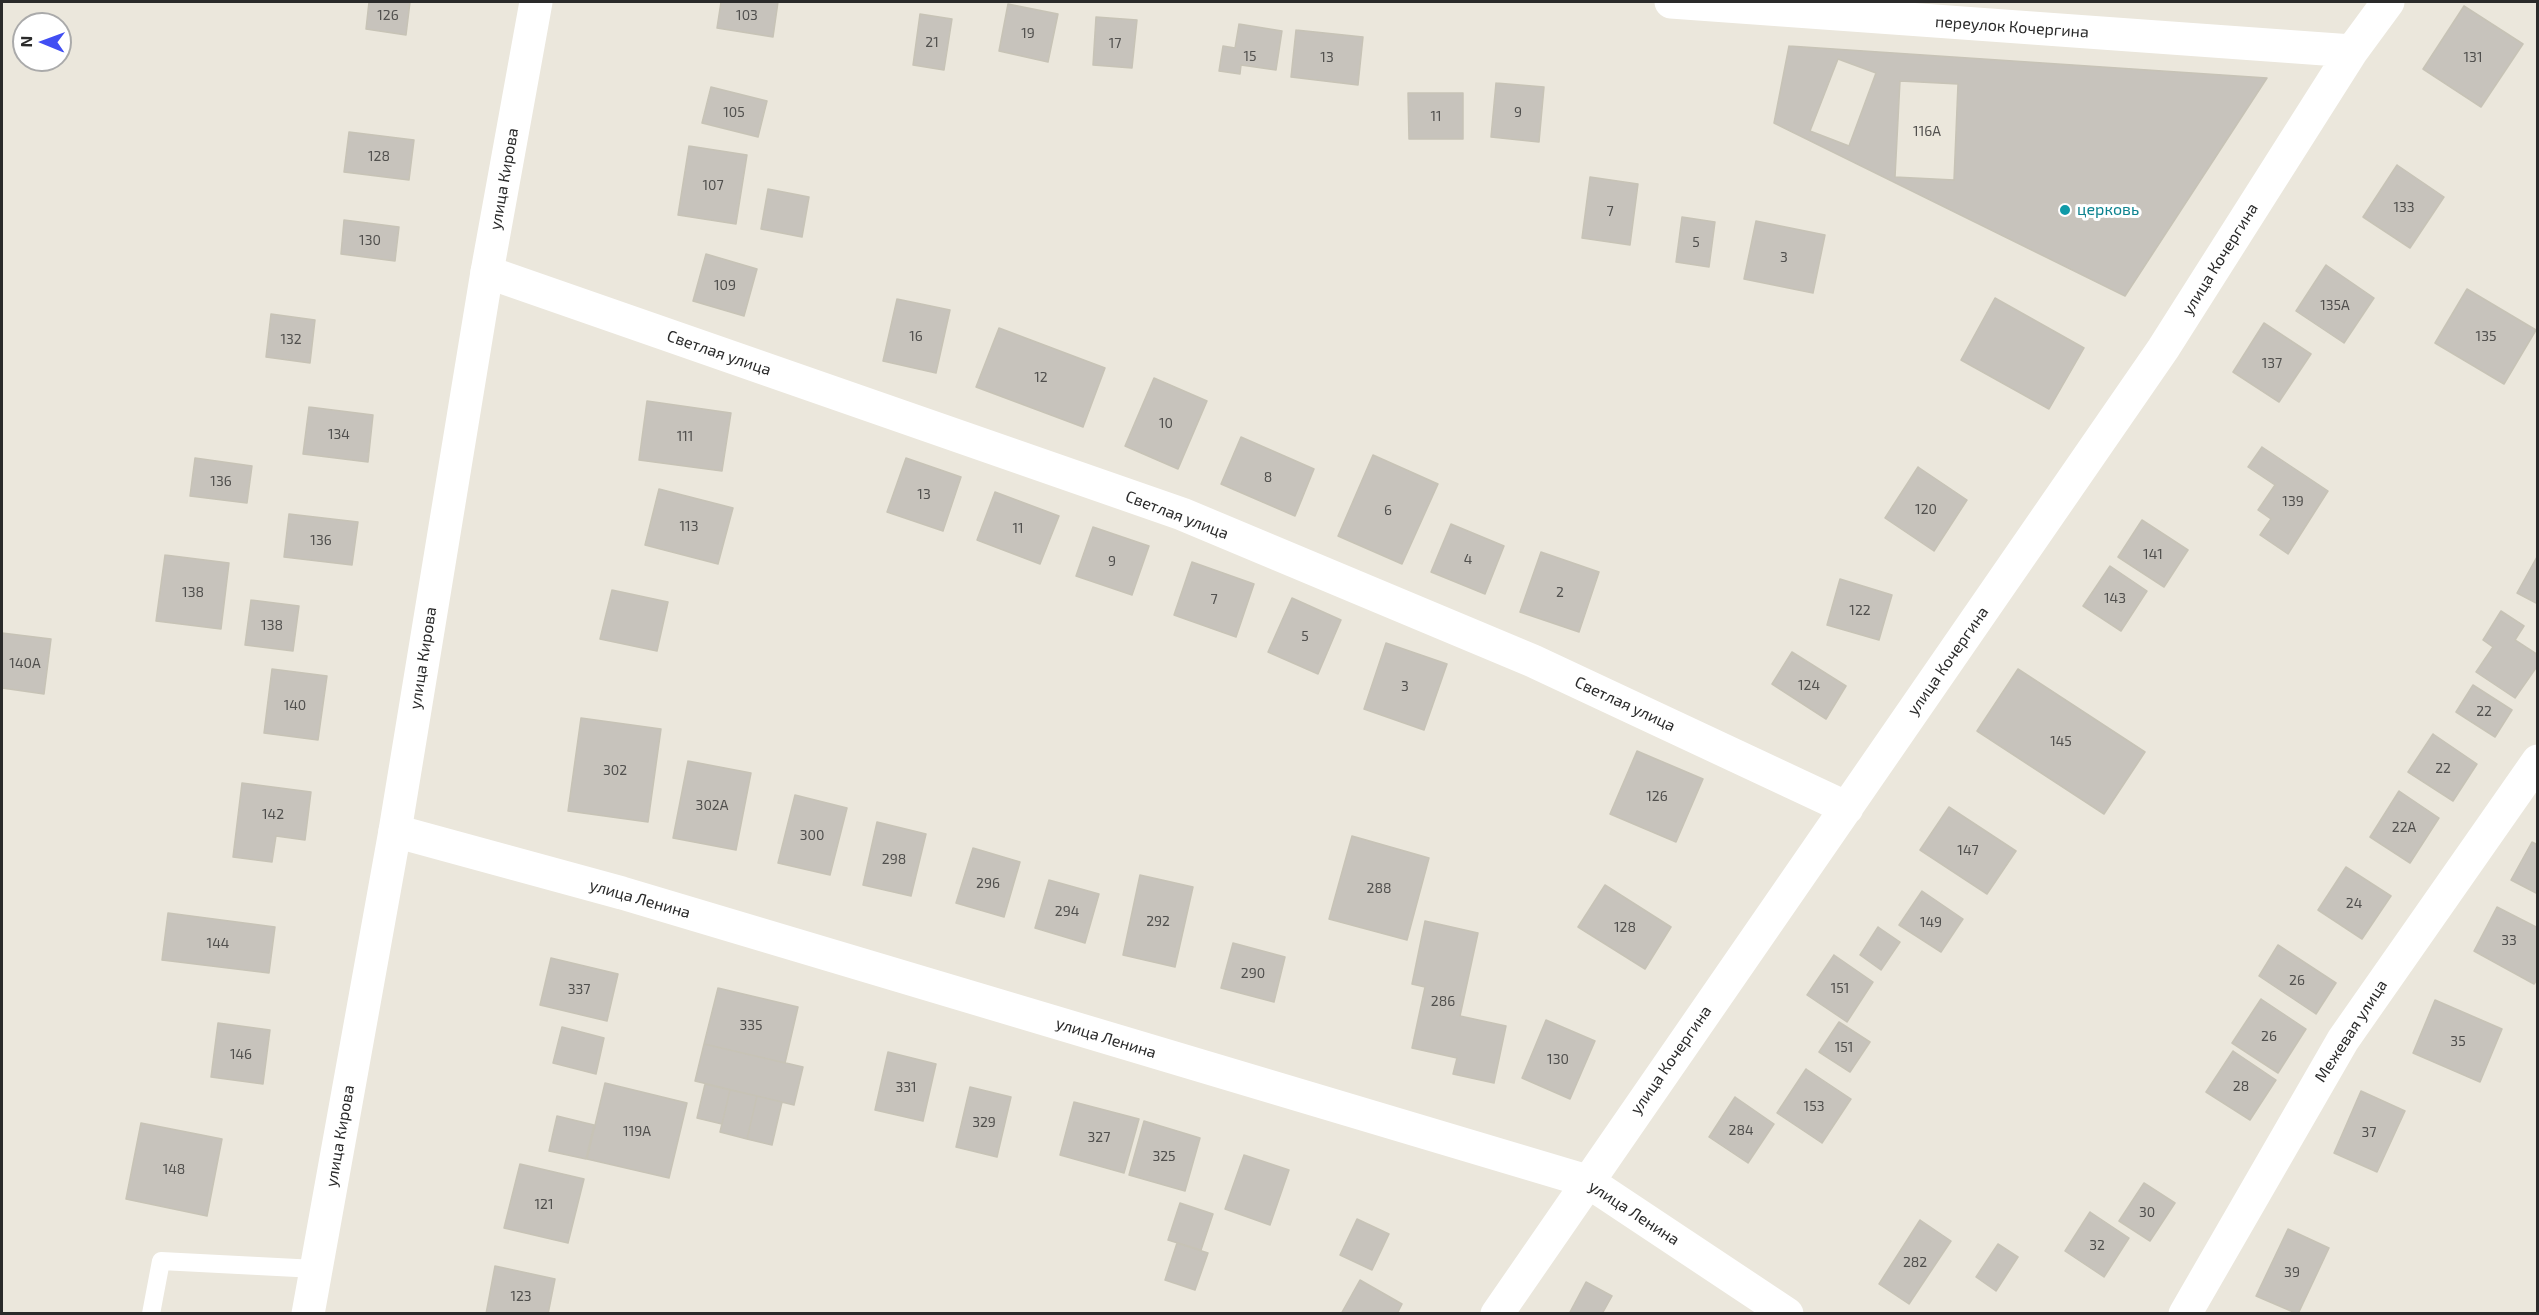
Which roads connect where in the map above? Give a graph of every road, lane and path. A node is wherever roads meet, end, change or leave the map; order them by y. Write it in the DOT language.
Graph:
graph roads {
  1 [pos="536,2"];
  2 [pos="1671,2"];
  3 [pos="2388,2"];
  4 [pos="2352,51"];
  5 [pos="488,272"];
  6 [pos="2538,761"];
  7 [pos="1847,808"];
  8 [pos="395,831"];
  9 [pos="1587,1181"];
  10 [pos="316,1269"];
  11 [pos="151,1314"];
  12 [pos="308,1314"];
  13 [pos="1497,1314"];
  14 [pos="1786,1314"];
  15 [pos="2185,1314"];
  1 -- 5 [label="street, улица Кирова"];
  2 -- 4 [label="street, переулок Кочергина"];
  3 -- 4 [label="street, улица Кочергина"];
  4 -- 7 [label="street, улица Кочергина"];
  5 -- 7 [label="street, Светлая улица"];
  5 -- 8 [label="street, улица Кирова"];
  6 -- 15 [label="street, Межевая улица"];
  7 -- 9 [label="street, улица Кочергина"];
  8 -- 9 [label="street, улица Ленина"];
  8 -- 10 [label="street, улица Кирова"];
  9 -- 13 [label="street, улица Кочергина"];
  9 -- 14 [label="street, улица Ленина"];
  10 -- 11 [label="lane"];
  10 -- 12 [label="street, улица Кирова"];
}
